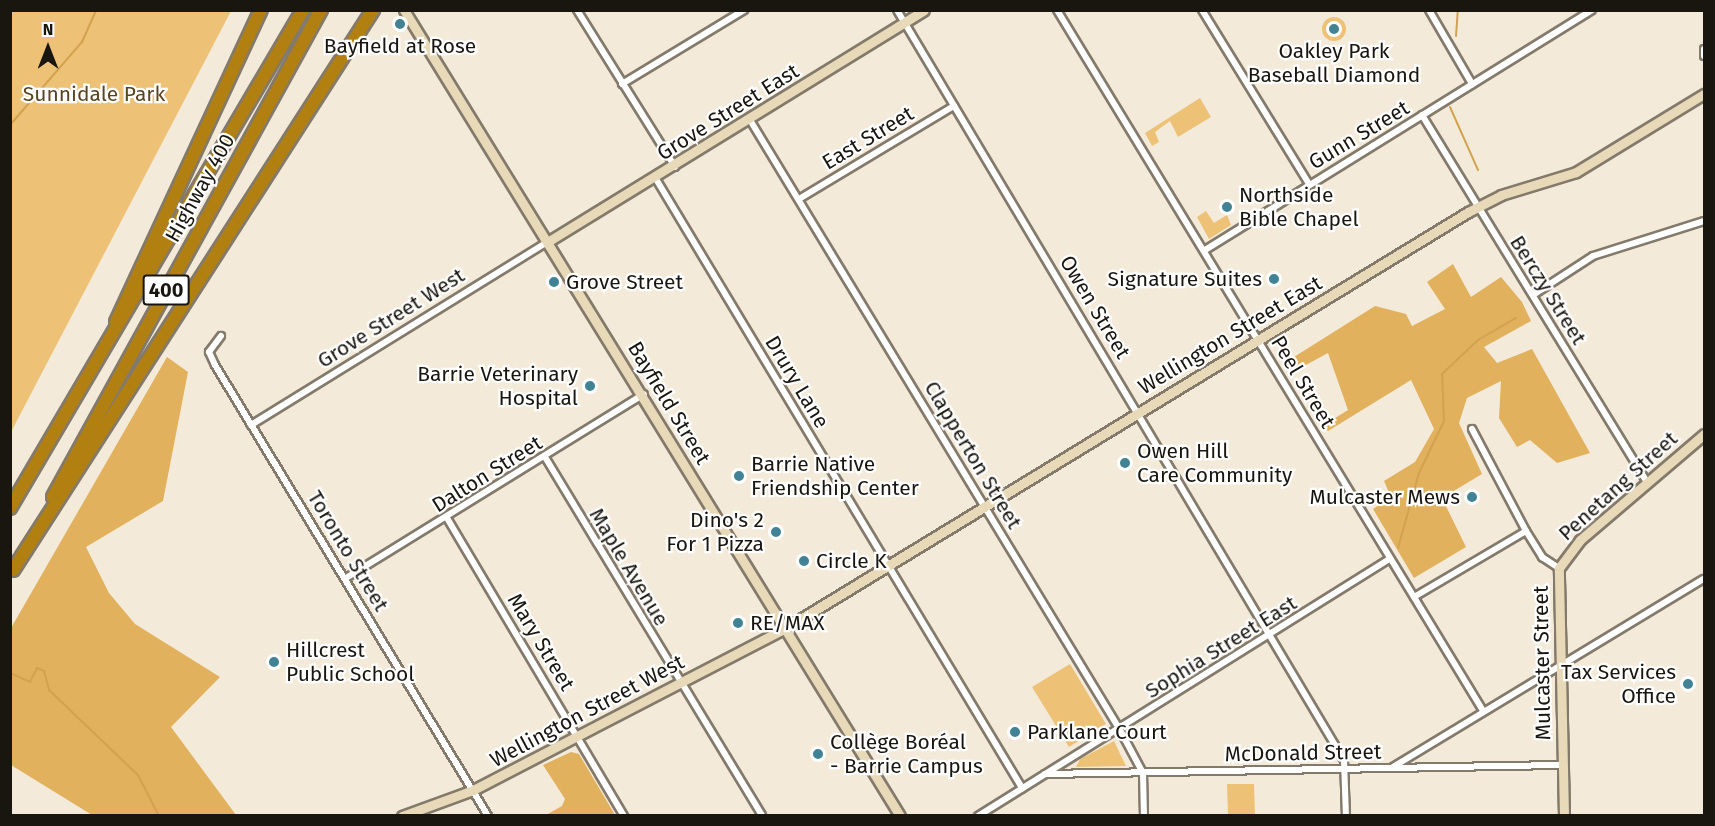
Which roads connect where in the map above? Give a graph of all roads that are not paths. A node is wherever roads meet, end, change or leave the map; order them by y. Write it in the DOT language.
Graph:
graph roads {
  1 [pos="261,10"];
  2 [pos="303,10"];
  3 [pos="321,10"];
  4 [pos="373,10"];
  5 [pos="404,10"];
  6 [pos="577,10"];
  7 [pos="744,10"];
  8 [pos="897,10"];
  9 [pos="924,10"];
  10 [pos="1057,10"];
  11 [pos="1202,10"];
  12 [pos="1429,10"];
  13 [pos="1592,10"];
  14 [pos="904,22"];
  15 [pos="1704,49"];
  16 [pos="1704,56"];
  17 [pos="622,84"];
  18 [pos="1472,84"];
  19 [pos="1704,94"];
  20 [pos="954,106"];
  21 [pos="1422,115"];
  22 [pos="750,120"];
  23 [pos="675,167"];
  24 [pos="656,179"];
  25 [pos="1309,184"];
  26 [pos="799,198"];
  27 [pos="1477,208"];
  28 [pos="1704,220"];
  29 [pos="549,241"];
  30 [pos="1205,250"];
  31 [pos="1533,295"];
  32 [pos="221,336"];
  33 [pos="1258,340"];
  34 [pos="104,355"];
  35 [pos="644,394"];
  36 [pos="1138,413"];
  37 [pos="251,425"];
  38 [pos="1472,429"];
  39 [pos="1704,434"];
  40 [pos="545,457"];
  41 [pos="1647,482"];
  42 [pos="985,507"];
  43 [pos="10,508"];
  44 [pos="447,518"];
  45 [pos="1526,531"];
  46 [pos="1388,560"];
  47 [pos="889,566"];
  48 [pos="1559,568"];
  49 [pos="12,572"];
  50 [pos="346,578"];
  51 [pos="1704,579"];
  52 [pos="1414,597"];
  53 [pos="784,629"];
  54 [pos="1271,635"];
  55 [pos="1559,666"];
  56 [pos="680,682"];
  57 [pos="1482,709"];
  58 [pos="1120,730"];
  59 [pos="579,736"];
  60 [pos="1562,765"];
  61 [pos="1392,768"];
  62 [pos="1345,771"];
  63 [pos="1143,773"];
  64 [pos="1045,774"];
  65 [pos="1022,788"];
  66 [pos="473,790"];
  67 [pos="402,816"];
  68 [pos="489,816"];
  69 [pos="624,816"];
  70 [pos="762,816"];
  71 [pos="900,816"];
  72 [pos="978,816"];
  73 [pos="1144,816"];
  74 [pos="1346,816"];
  75 [pos="1564,816"];
  1 -- 34 [label="highway"];
  2 -- 34 [label="highway, Highway 400 / 400"];
  3 -- 49 [label="highway, Highway 400 / 400"];
  4 -- 49 [label="highway"];
  5 -- 29 [label="street, Bayfield Street"];
  6 -- 17 [label="street"];
  7 -- 17 [label="street"];
  8 -- 14 [label="street, Owen Street"];
  9 -- 14 [label="street, Grove Street East"];
  10 -- 30 [label="street, Peel Street"];
  11 -- 25 [label="street"];
  12 -- 18 [label="street"];
  13 -- 18 [label="street, Gunn Street"];
  14 -- 20 [label="street, Owen Street"];
  14 -- 22 [label="street, Grove Street East"];
  15 -- 16 [label="street"];
  17 -- 23 [label="street"];
  18 -- 21 [label="street, Gunn Street"];
  19 -- 27 [label="street, Wellington Street East"];
  20 -- 26 [label="street, East Street"];
  20 -- 36 [label="street, Owen Street"];
  21 -- 25 [label="street, Gunn Street"];
  21 -- 27 [label="street, Berczy Street"];
  22 -- 23 [label="street, Grove Street East"];
  22 -- 26 [label="street, Clapperton Street"];
  23 -- 24 [label="street, Grove Street East"];
  24 -- 29 [label="street, Grove Street East"];
  24 -- 47 [label="street, Drury Lane"];
  25 -- 30 [label="street, Gunn Street"];
  26 -- 42 [label="street, Clapperton Street"];
  27 -- 31 [label="street, Berczy Street"];
  27 -- 33 [label="street, Wellington Street East"];
  28 -- 31 [label="street"];
  29 -- 35 [label="street, Bayfield Street"];
  29 -- 37 [label="street, Grove Street West"];
  30 -- 33 [label="street, Peel Street"];
  31 -- 41 [label="street, Berczy Street"];
  32 -- 37 [label="street, Toronto Street"];
  33 -- 36 [label="street, Wellington Street East"];
  33 -- 46 [label="street, Peel Street"];
  34 -- 43 [label="highway, Highway 400 / 400"];
  35 -- 40 [label="street, Dalton Street"];
  35 -- 53 [label="street, Bayfield Street"];
  36 -- 42 [label="street, Wellington Street East"];
  36 -- 54 [label="street, Owen Street"];
  37 -- 50 [label="street, Toronto Street"];
  38 -- 45 [label="street, Mulcaster Street"];
  39 -- 41 [label="street, Penetang Street"];
  40 -- 44 [label="street, Dalton Street"];
  40 -- 56 [label="street, Maple Avenue"];
  41 -- 48 [label="street, Penetang Street"];
  42 -- 47 [label="street, Wellington Street East"];
  42 -- 58 [label="street, Clapperton Street"];
  44 -- 50 [label="street, Dalton Street"];
  44 -- 59 [label="street, Mary Street"];
  45 -- 48 [label="street, Mulcaster Street"];
  45 -- 52 [label="street"];
  46 -- 52 [label="street, Peel Street"];
  46 -- 54 [label="street, Sophia Street East"];
  47 -- 53 [label="street, Wellington Street East"];
  47 -- 65 [label="street, Drury Lane"];
  48 -- 55 [label="street, Mulcaster Street"];
  50 -- 66 [label="street, Toronto Street"];
  51 -- 55 [label="street"];
  52 -- 57 [label="street, Peel Street"];
  53 -- 56 [label="street, Wellington Street West"];
  53 -- 71 [label="street, Bayfield Street"];
  54 -- 58 [label="street, Sophia Street East"];
  54 -- 62 [label="street, Owen Street"];
  55 -- 57 [label="street"];
  55 -- 60 [label="street, Mulcaster Street"];
  56 -- 59 [label="street, Wellington Street West"];
  56 -- 70 [label="street, Maple Avenue"];
  57 -- 61 [label="street"];
  58 -- 63 [label="street, Clapperton Street"];
  58 -- 64 [label="street, Sophia Street East"];
  59 -- 66 [label="street, Wellington Street West"];
  59 -- 69 [label="street, Mary Street"];
  60 -- 61 [label="street, McDonald Street"];
  60 -- 75 [label="street, Mulcaster Street"];
  61 -- 62 [label="street, McDonald Street"];
  62 -- 63 [label="street, McDonald Street"];
  62 -- 74 [label="street, Owen Street"];
  63 -- 64 [label="street, McDonald Street"];
  63 -- 73 [label="street, Clapperton Street"];
  64 -- 65 [label="street, Sophia Street East"];
  65 -- 72 [label="street, Sophia Street East"];
  66 -- 67 [label="street, Wellington Street West"];
  66 -- 68 [label="street, Toronto Street"];
}
